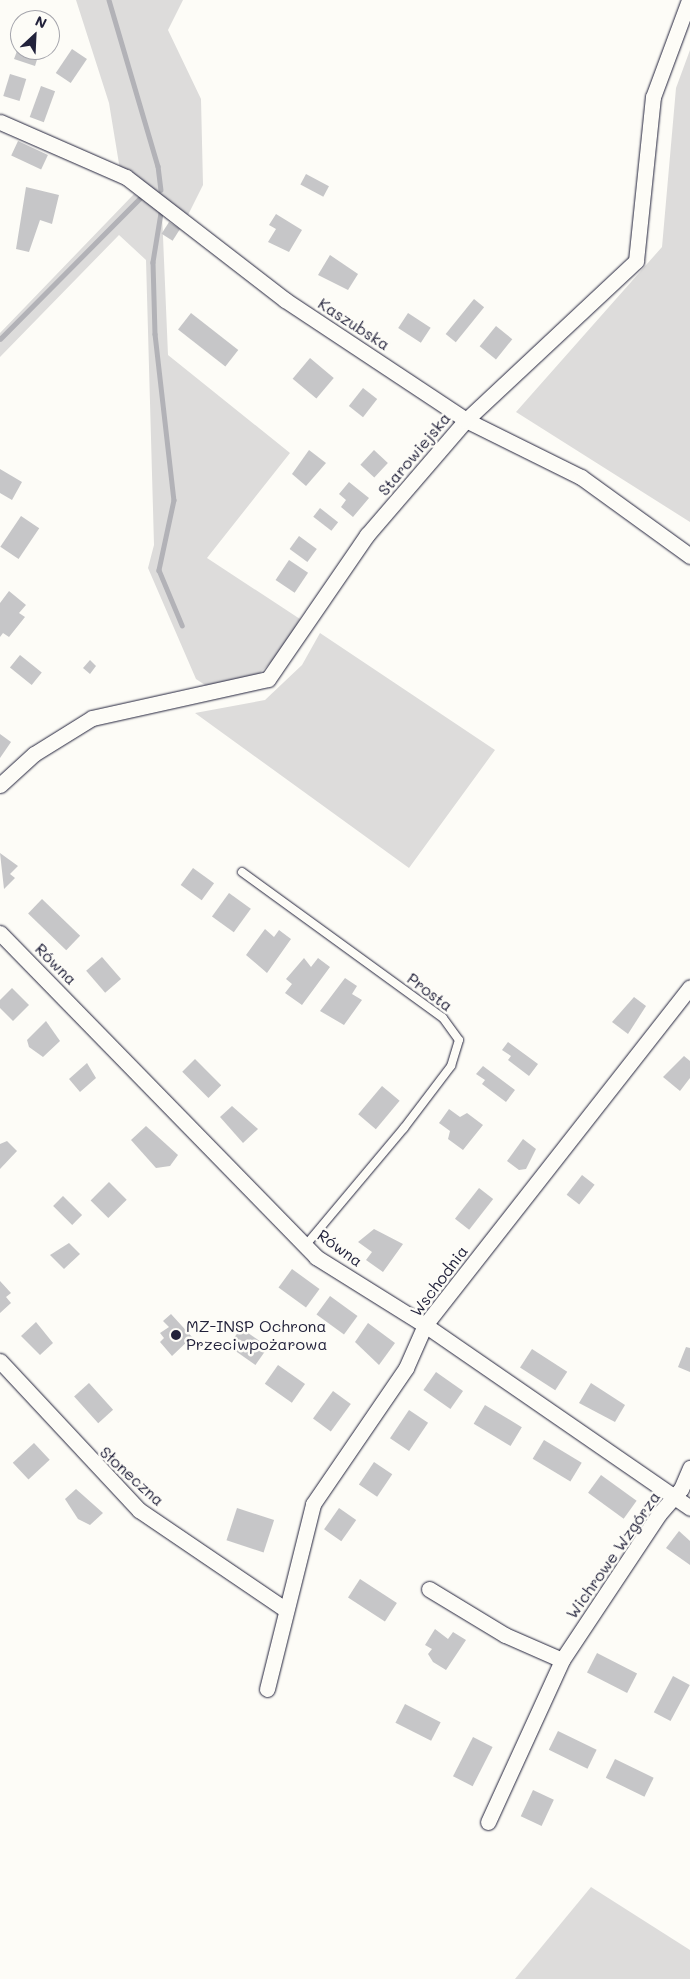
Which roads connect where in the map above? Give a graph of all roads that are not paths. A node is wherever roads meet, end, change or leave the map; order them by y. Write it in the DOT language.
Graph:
graph roads {
  1 [pos="689,0"];
  2 [pos="0,122"];
  3 [pos="466,420"];
  4 [pos="690,556"];
  5 [pos="0,785"];
  6 [pos="242,872"];
  7 [pos="0,933"];
  8 [pos="690,987"];
  9 [pos="305,1246"];
  10 [pos="425,1325"];
  11 [pos="0,1361"];
  12 [pos="690,1468"];
  13 [pos="674,1497"];
  14 [pos="690,1508"];
  15 [pos="429,1589"];
  16 [pos="286,1610"];
  17 [pos="562,1660"];
  18 [pos="267,1689"];
  19 [pos="488,1822"];
  1 -- 3 [label="street, Starowiejska"];
  2 -- 3 [label="street, Kaszubska"];
  3 -- 4 [label="street, Kaszubska"];
  3 -- 5 [label="street, Starowiejska"];
  6 -- 9 [label="lane, Prosta"];
  7 -- 9 [label="street, Równa"];
  8 -- 10 [label="street, Wschodnia"];
  9 -- 10 [label="street, Równa"];
  10 -- 13 [label="street, Równa"];
  10 -- 16 [label="street, Wschodnia"];
  11 -- 16 [label="street, Słoneczna"];
  12 -- 13 [label="street, Wichrowe Wzgórza"];
  13 -- 14 [label="street, Równa"];
  13 -- 17 [label="street, Wichrowe Wzgórza"];
  15 -- 17 [label="street"];
  16 -- 18 [label="street, Wschodnia"];
  17 -- 19 [label="street, Wichrowe Wzgórza"];
}
